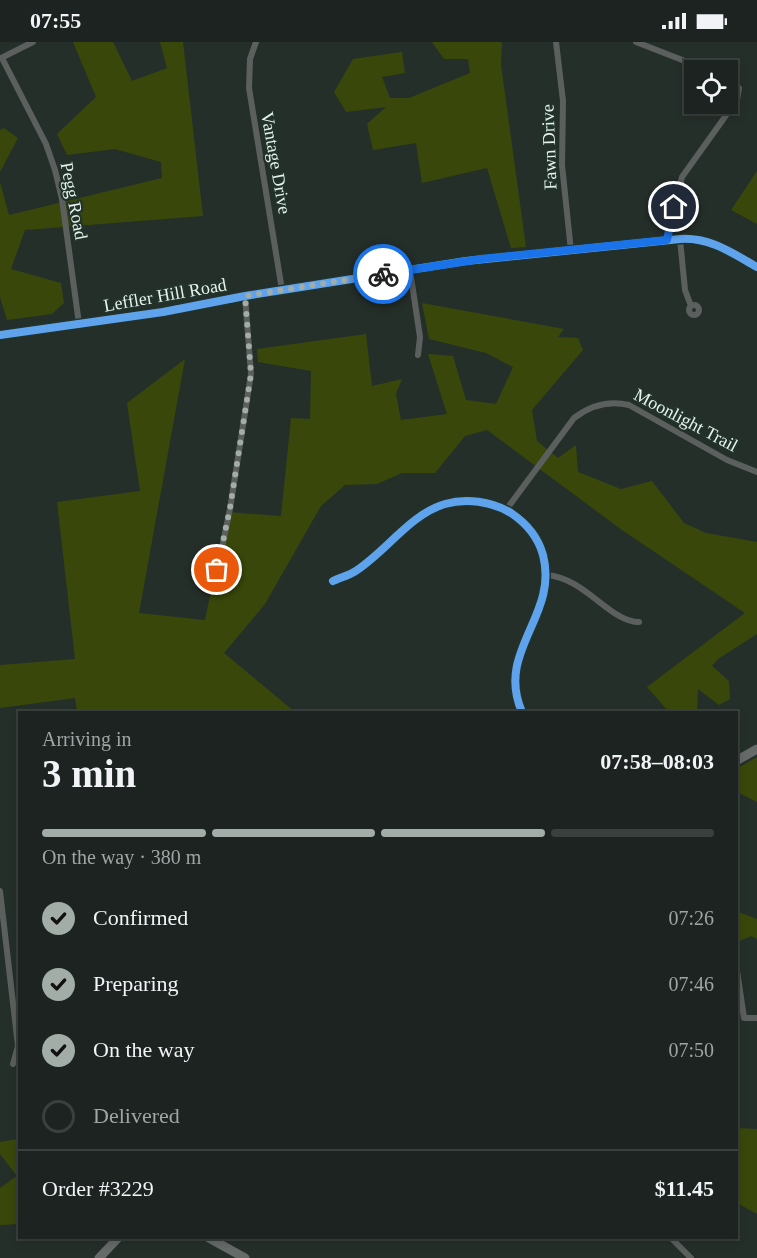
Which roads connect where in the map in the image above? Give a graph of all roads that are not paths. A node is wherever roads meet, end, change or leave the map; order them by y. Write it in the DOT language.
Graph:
graph roads {
  1 [pos="33,42"];
  2 [pos="256,42"];
  3 [pos="556,42"];
  4 [pos="636,42"];
  5 [pos="1,58"];
  6 [pos="684,61"];
  7 [pos="727,114"];
  8 [pos="680,239"];
  9 [pos="667,240"];
  10 [pos="572,251"];
  11 [pos="757,267"];
  12 [pos="410,270"];
  13 [pos="282,290"];
  14 [pos="245,296"];
  15 [pos="691,306"];
  16 [pos="79,324"];
  17 [pos="0,335"];
  18 [pos="418,355"];
  19 [pos="757,472"];
  20 [pos="506,510"];
  21 [pos="547,575"];
  22 [pos="333,581"];
  23 [pos="214,586"];
  24 [pos="639,622"];
  25 [pos="522,711"];
  26 [pos="757,749"];
  27 [pos="738,760"];
  28 [pos="0,891"];
  29 [pos="738,978"];
  30 [pos="757,1018"];
  31 [pos="13,1064"];
  32 [pos="117,1239"];
  33 [pos="211,1239"];
  34 [pos="672,1239"];
  35 [pos="99,1258"];
  36 [pos="245,1258"];
  37 [pos="692,1258"];
  1 -- 5 [label="street"];
  2 -- 13 [label="street, Vantage Drive"];
  3 -- 10 [label="street, Fawn Drive"];
  4 -- 6 [label="street"];
  5 -- 16 [label="street, Pegg Road"];
  7 -- 9 [label="street"];
  8 -- 9 [label="street, Leffler Hill Road"];
  8 -- 11 [label="street, Leffler Hill Road"];
  8 -- 15 [label="street"];
  9 -- 10 [label="street, Leffler Hill Road"];
  10 -- 12 [label="street, Leffler Hill Road"];
  12 -- 13 [label="street, Leffler Hill Road"];
  12 -- 18 [label="street"];
  13 -- 14 [label="street, Leffler Hill Road"];
  14 -- 16 [label="street, Leffler Hill Road"];
  14 -- 23 [label="street"];
  16 -- 17 [label="street, Leffler Hill Road"];
  19 -- 20 [label="street, Moonlight Trail"];
  20 -- 21 [label="street"];
  20 -- 22 [label="street"];
  21 -- 24 [label="street"];
  21 -- 25 [label="street"];
  26 -- 27 [label="main road"];
  28 -- 31 [label="street"];
  29 -- 30 [label="street"];
  32 -- 35 [label="main road"];
  33 -- 36 [label="main road"];
  34 -- 37 [label="street"];
}
